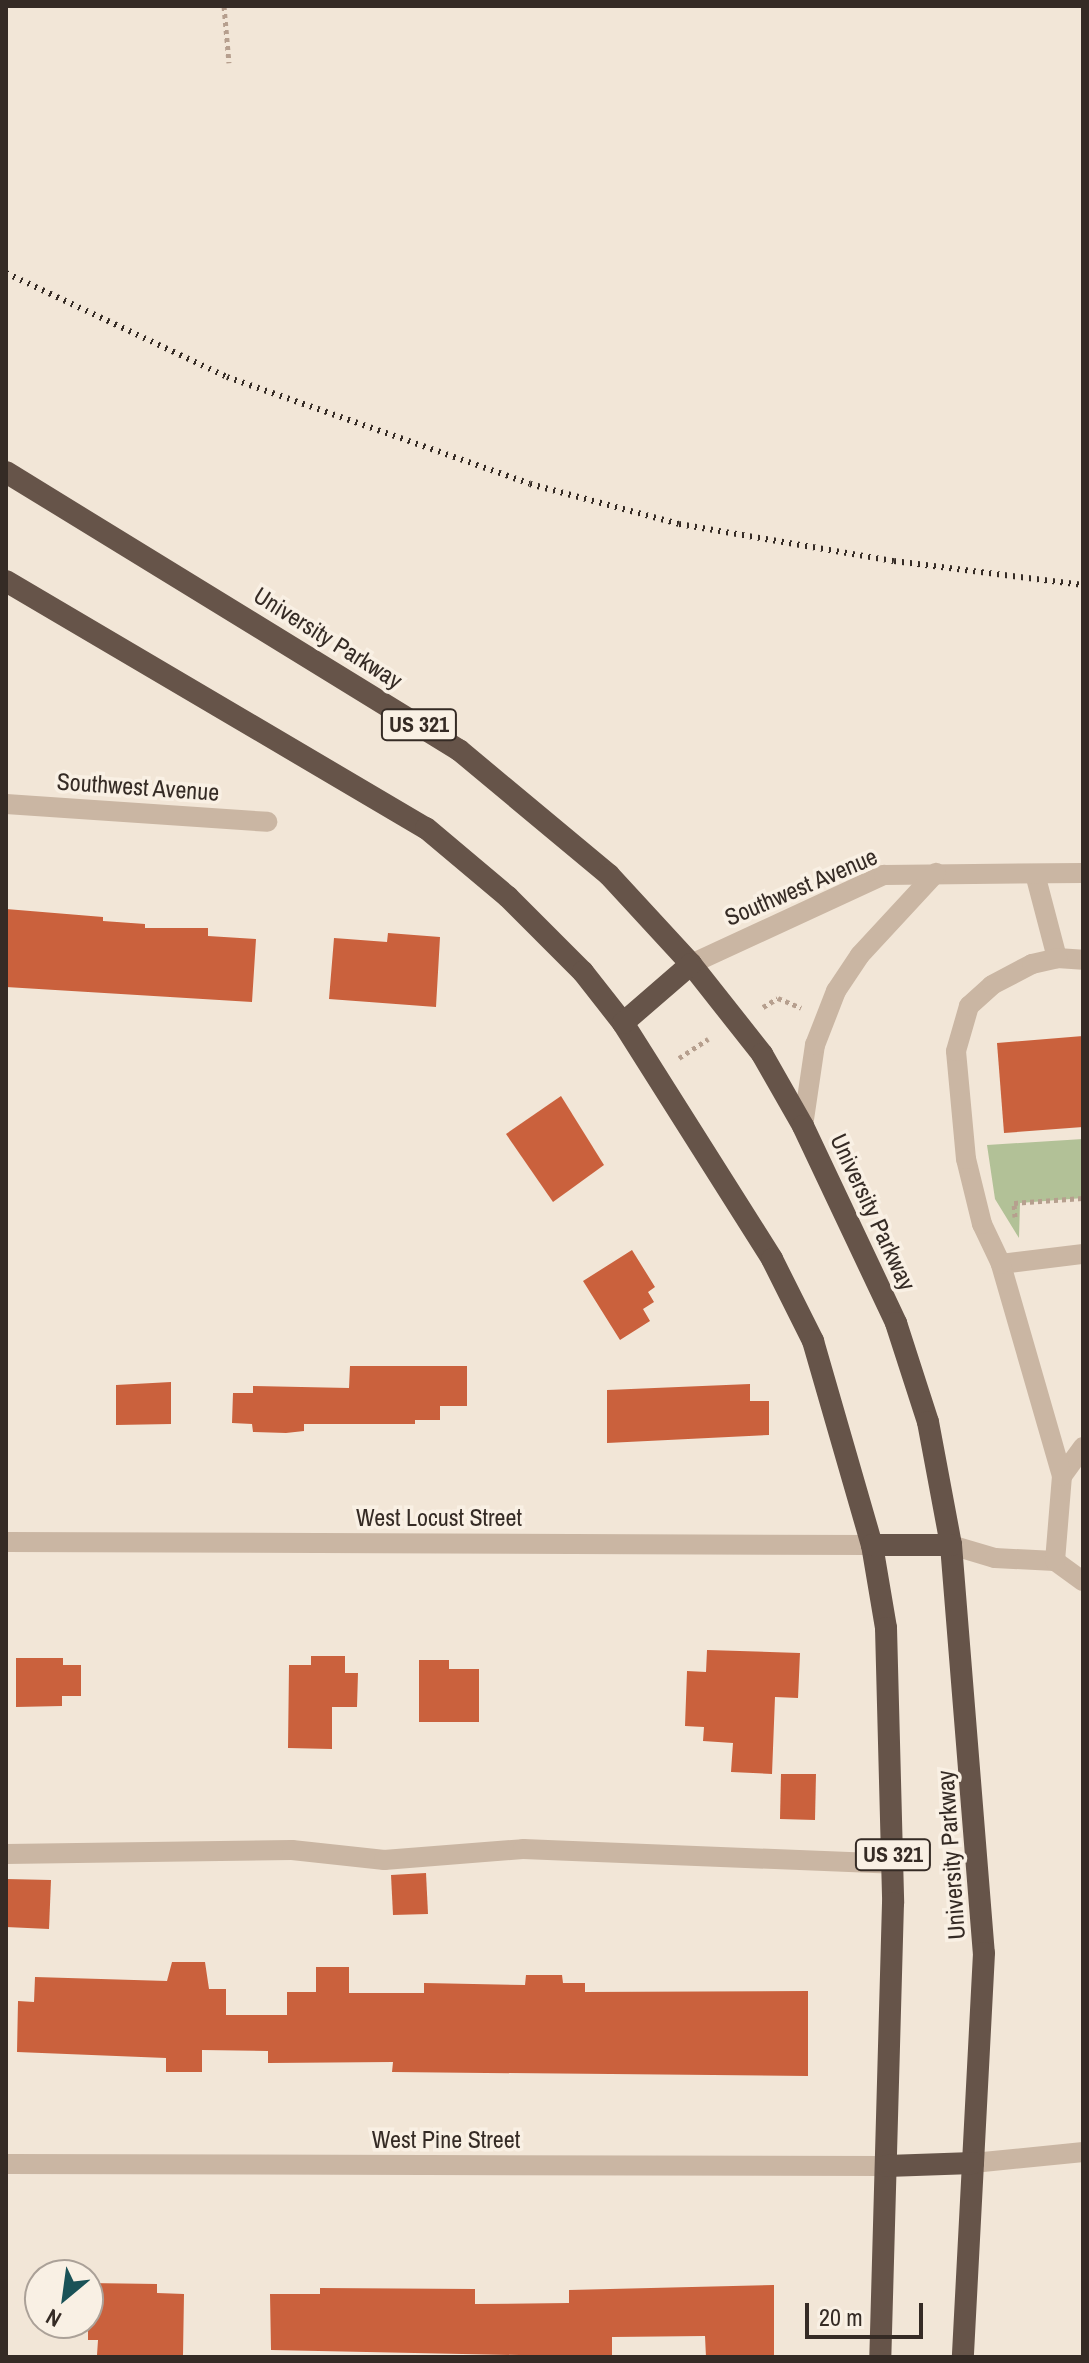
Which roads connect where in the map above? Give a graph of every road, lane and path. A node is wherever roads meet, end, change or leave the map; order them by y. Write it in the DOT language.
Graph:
graph roads {
  1 [pos="224,6"];
  2 [pos="229,63"];
  3 [pos="6,472"];
  4 [pos="6,581"];
  5 [pos="6,804"];
  6 [pos="267,822"];
  7 [pos="936,873"];
  8 [pos="1083,873"];
  9 [pos="1035,874"];
  10 [pos="1057,958"];
  11 [pos="1083,960"];
  12 [pos="691,964"];
  13 [pos="762,1008"];
  14 [pos="805,1010"];
  15 [pos="623,1023"];
  16 [pos="708,1039"];
  17 [pos="678,1058"];
  18 [pos="803,1126"];
  19 [pos="1083,1198"];
  20 [pos="1083,1254"];
  21 [pos="1023,1260"];
  22 [pos="1001,1264"];
  23 [pos="1083,1447"];
  24 [pos="1062,1476"];
  25 [pos="6,1542"];
  26 [pos="872,1545"];
  27 [pos="951,1545"];
  28 [pos="1055,1561"];
  29 [pos="1083,1581"];
  30 [pos="6,1854"];
  31 [pos="893,1864"];
  32 [pos="1083,2152"];
  33 [pos="973,2163"];
  34 [pos="6,2164"];
  35 [pos="887,2166"];
  36 [pos="880,2357"];
  37 [pos="963,2357"];
  1 -- 2 [label="path"];
  3 -- 12 [label="highway, University Parkway / US 321"];
  4 -- 15 [label="highway, US 321"];
  5 -- 6 [label="street, Southwest Avenue"];
  7 -- 9 [label="street, Southwest Avenue"];
  7 -- 12 [label="street, Southwest Avenue"];
  7 -- 18 [label="street"];
  8 -- 9 [label="street, Southwest Avenue"];
  9 -- 10 [label="street"];
  10 -- 11 [label="street"];
  10 -- 22 [label="street"];
  12 -- 15 [label="highway"];
  12 -- 18 [label="highway, University Parkway / US 321"];
  13 -- 14 [label="path"];
  15 -- 26 [label="highway, US 321"];
  16 -- 17 [label="path"];
  18 -- 27 [label="highway, University Parkway / US 321"];
  19 -- 21 [label="path"];
  20 -- 21 [label="street"];
  21 -- 22 [label="street"];
  22 -- 24 [label="street"];
  23 -- 24 [label="street"];
  24 -- 28 [label="street"];
  25 -- 26 [label="street, West Locust Street"];
  26 -- 27 [label="highway"];
  26 -- 31 [label="highway, US 321"];
  27 -- 28 [label="street"];
  27 -- 33 [label="highway, University Parkway / US 321"];
  28 -- 29 [label="street"];
  30 -- 31 [label="street"];
  31 -- 35 [label="highway, US 321"];
  32 -- 33 [label="street"];
  33 -- 35 [label="highway"];
  33 -- 37 [label="highway, University Parkway / US 321"];
  34 -- 35 [label="street, West Pine Street"];
  35 -- 36 [label="highway, US 321"];
}
